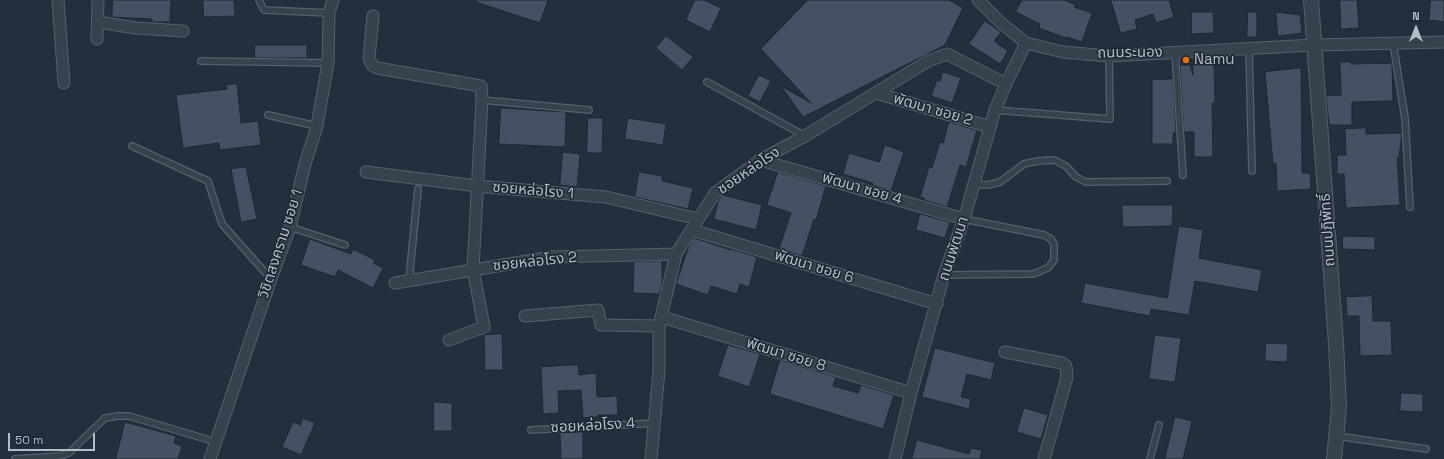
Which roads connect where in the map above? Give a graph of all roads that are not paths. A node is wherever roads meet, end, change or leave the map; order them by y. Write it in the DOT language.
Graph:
graph roads {
  1 [pos="58,0"];
  2 [pos="98,0"];
  3 [pos="259,0"];
  4 [pos="333,0"];
  5 [pos="978,0"];
  6 [pos="1311,0"];
  7 [pos="329,13"];
  8 [pos="373,16"];
  9 [pos="98,22"];
  10 [pos="183,31"];
  11 [pos="97,39"];
  12 [pos="1444,42"];
  13 [pos="1026,43"];
  14 [pos="1393,43"];
  15 [pos="1315,45"];
  16 [pos="1249,48"];
  17 [pos="1175,52"];
  18 [pos="1109,56"];
  19 [pos="201,61"];
  20 [pos="328,63"];
  21 [pos="707,82"];
  22 [pos="64,83"];
  23 [pos="1006,84"];
  24 [pos="876,93"];
  25 [pos="482,100"];
  26 [pos="589,110"];
  27 [pos="995,110"];
  28 [pos="268,115"];
  29 [pos="317,126"];
  30 [pos="990,127"];
  31 [pos="805,136"];
  32 [pos="132,146"];
  33 [pos="760,160"];
  34 [pos="1252,171"];
  35 [pos="366,172"];
  36 [pos="1183,175"];
  37 [pos="1168,182"];
  38 [pos="974,184"];
  39 [pos="477,186"];
  40 [pos="418,189"];
  41 [pos="1410,207"];
  42 [pos="698,219"];
  43 [pos="964,219"];
  44 [pos="290,227"];
  45 [pos="692,230"];
  46 [pos="345,245"];
  47 [pos="676,254"];
  48 [pos="473,269"];
  49 [pos="944,275"];
  50 [pos="271,279"];
  51 [pos="409,280"];
  52 [pos="395,283"];
  53 [pos="937,304"];
  54 [pos="525,316"];
  55 [pos="661,321"];
  56 [pos="449,340"];
  57 [pos="1004,352"];
  58 [pos="911,393"];
  59 [pos="655,423"];
  60 [pos="1159,425"];
  61 [pos="531,430"];
  62 [pos="1337,436"];
  63 [pos="216,442"];
  64 [pos="1426,449"];
  65 [pos="15,459"];
  66 [pos="210,459"];
  67 [pos="651,459"];
  68 [pos="895,459"];
  69 [pos="1044,459"];
  70 [pos="1150,459"];
  71 [pos="1334,459"];
  1 -- 22 [label="street"];
  2 -- 9 [label="street"];
  3 -- 7 [label="lane"];
  4 -- 7 [label="street, วิชิตสงคราม ซอย 1"];
  5 -- 13 [label="street, ถนนระนอง"];
  6 -- 15 [label="street, ถนนปฏิพัทธิ์"];
  7 -- 20 [label="street, วิชิตสงคราม ซอย 1"];
  8 -- 25 [label="street"];
  9 -- 10 [label="street"];
  9 -- 11 [label="street"];
  12 -- 14 [label="street, ถนนระนอง"];
  13 -- 18 [label="street, ถนนระนอง"];
  13 -- 23 [label="street, ถนนพัฒนา"];
  14 -- 15 [label="street, ถนนระนอง"];
  14 -- 41 [label="lane"];
  15 -- 16 [label="street, ถนนระนอง"];
  15 -- 62 [label="street, ถนนปฏิพัทธิ์"];
  16 -- 17 [label="street, ถนนระนอง"];
  16 -- 34 [label="lane"];
  17 -- 18 [label="street, ถนนระนอง"];
  17 -- 36 [label="lane"];
  18 -- 27 [label="lane"];
  19 -- 20 [label="lane"];
  20 -- 29 [label="street, วิชิตสงคราม ซอย 1"];
  21 -- 31 [label="lane"];
  23 -- 24 [label="street, ซอยหล่อโรง"];
  23 -- 27 [label="street, ถนนพัฒนา"];
  24 -- 30 [label="street, พัฒนา ซอย 2"];
  24 -- 31 [label="street, ซอยหล่อโรง"];
  25 -- 26 [label="lane"];
  25 -- 39 [label="street"];
  27 -- 30 [label="street, ถนนพัฒนา"];
  28 -- 29 [label="lane"];
  29 -- 44 [label="street, วิชิตสงคราม ซอย 1"];
  30 -- 38 [label="street, ถนนพัฒนา"];
  31 -- 33 [label="street, ซอยหล่อโรง"];
  32 -- 50 [label="lane"];
  33 -- 42 [label="street, ซอยหล่อโรง"];
  33 -- 43 [label="street, พัฒนา ซอย 4"];
  35 -- 39 [label="street, ซอยหล่อโรง 1"];
  37 -- 38 [label="lane"];
  38 -- 43 [label="street, ถนนพัฒนา"];
  39 -- 42 [label="street, ซอยหล่อโรง 1"];
  39 -- 48 [label="street"];
  40 -- 51 [label="lane"];
  42 -- 45 [label="street, ซอยหล่อโรง"];
  43 -- 49 [label="street, ถนนพัฒนา"];
  43 -- 49 [label="lane"];
  44 -- 46 [label="lane"];
  44 -- 50 [label="street, วิชิตสงคราม ซอย 1"];
  45 -- 47 [label="street, ซอยหล่อโรง"];
  45 -- 53 [label="street, พัฒนา ซอย 6"];
  47 -- 48 [label="street, ซอยหล่อโรง 2"];
  47 -- 55 [label="street, ซอยหล่อโรง"];
  48 -- 51 [label="street, ซอยหล่อโรง 2"];
  48 -- 56 [label="street"];
  49 -- 53 [label="street, ถนนพัฒนา"];
  50 -- 63 [label="street, วิชิตสงคราม ซอย 1"];
  51 -- 52 [label="street, ซอยหล่อโรง 2"];
  53 -- 58 [label="street, ถนนพัฒนา"];
  54 -- 55 [label="street, พัฒนา ซอย 8"];
  55 -- 58 [label="street, พัฒนา ซอย 8"];
  55 -- 59 [label="street, ซอยหล่อโรง"];
  57 -- 69 [label="street"];
  58 -- 68 [label="street, ถนนพัฒนา"];
  59 -- 61 [label="lane, ซอยหล่อโรง 4"];
  59 -- 67 [label="street, ซอยหล่อโรง"];
  60 -- 70 [label="lane"];
  62 -- 64 [label="lane"];
  62 -- 71 [label="street, ถนนปฏิพัทธิ์"];
  63 -- 65 [label="lane"];
  63 -- 66 [label="street, วิชิตสงคราม ซอย 1"];
}
